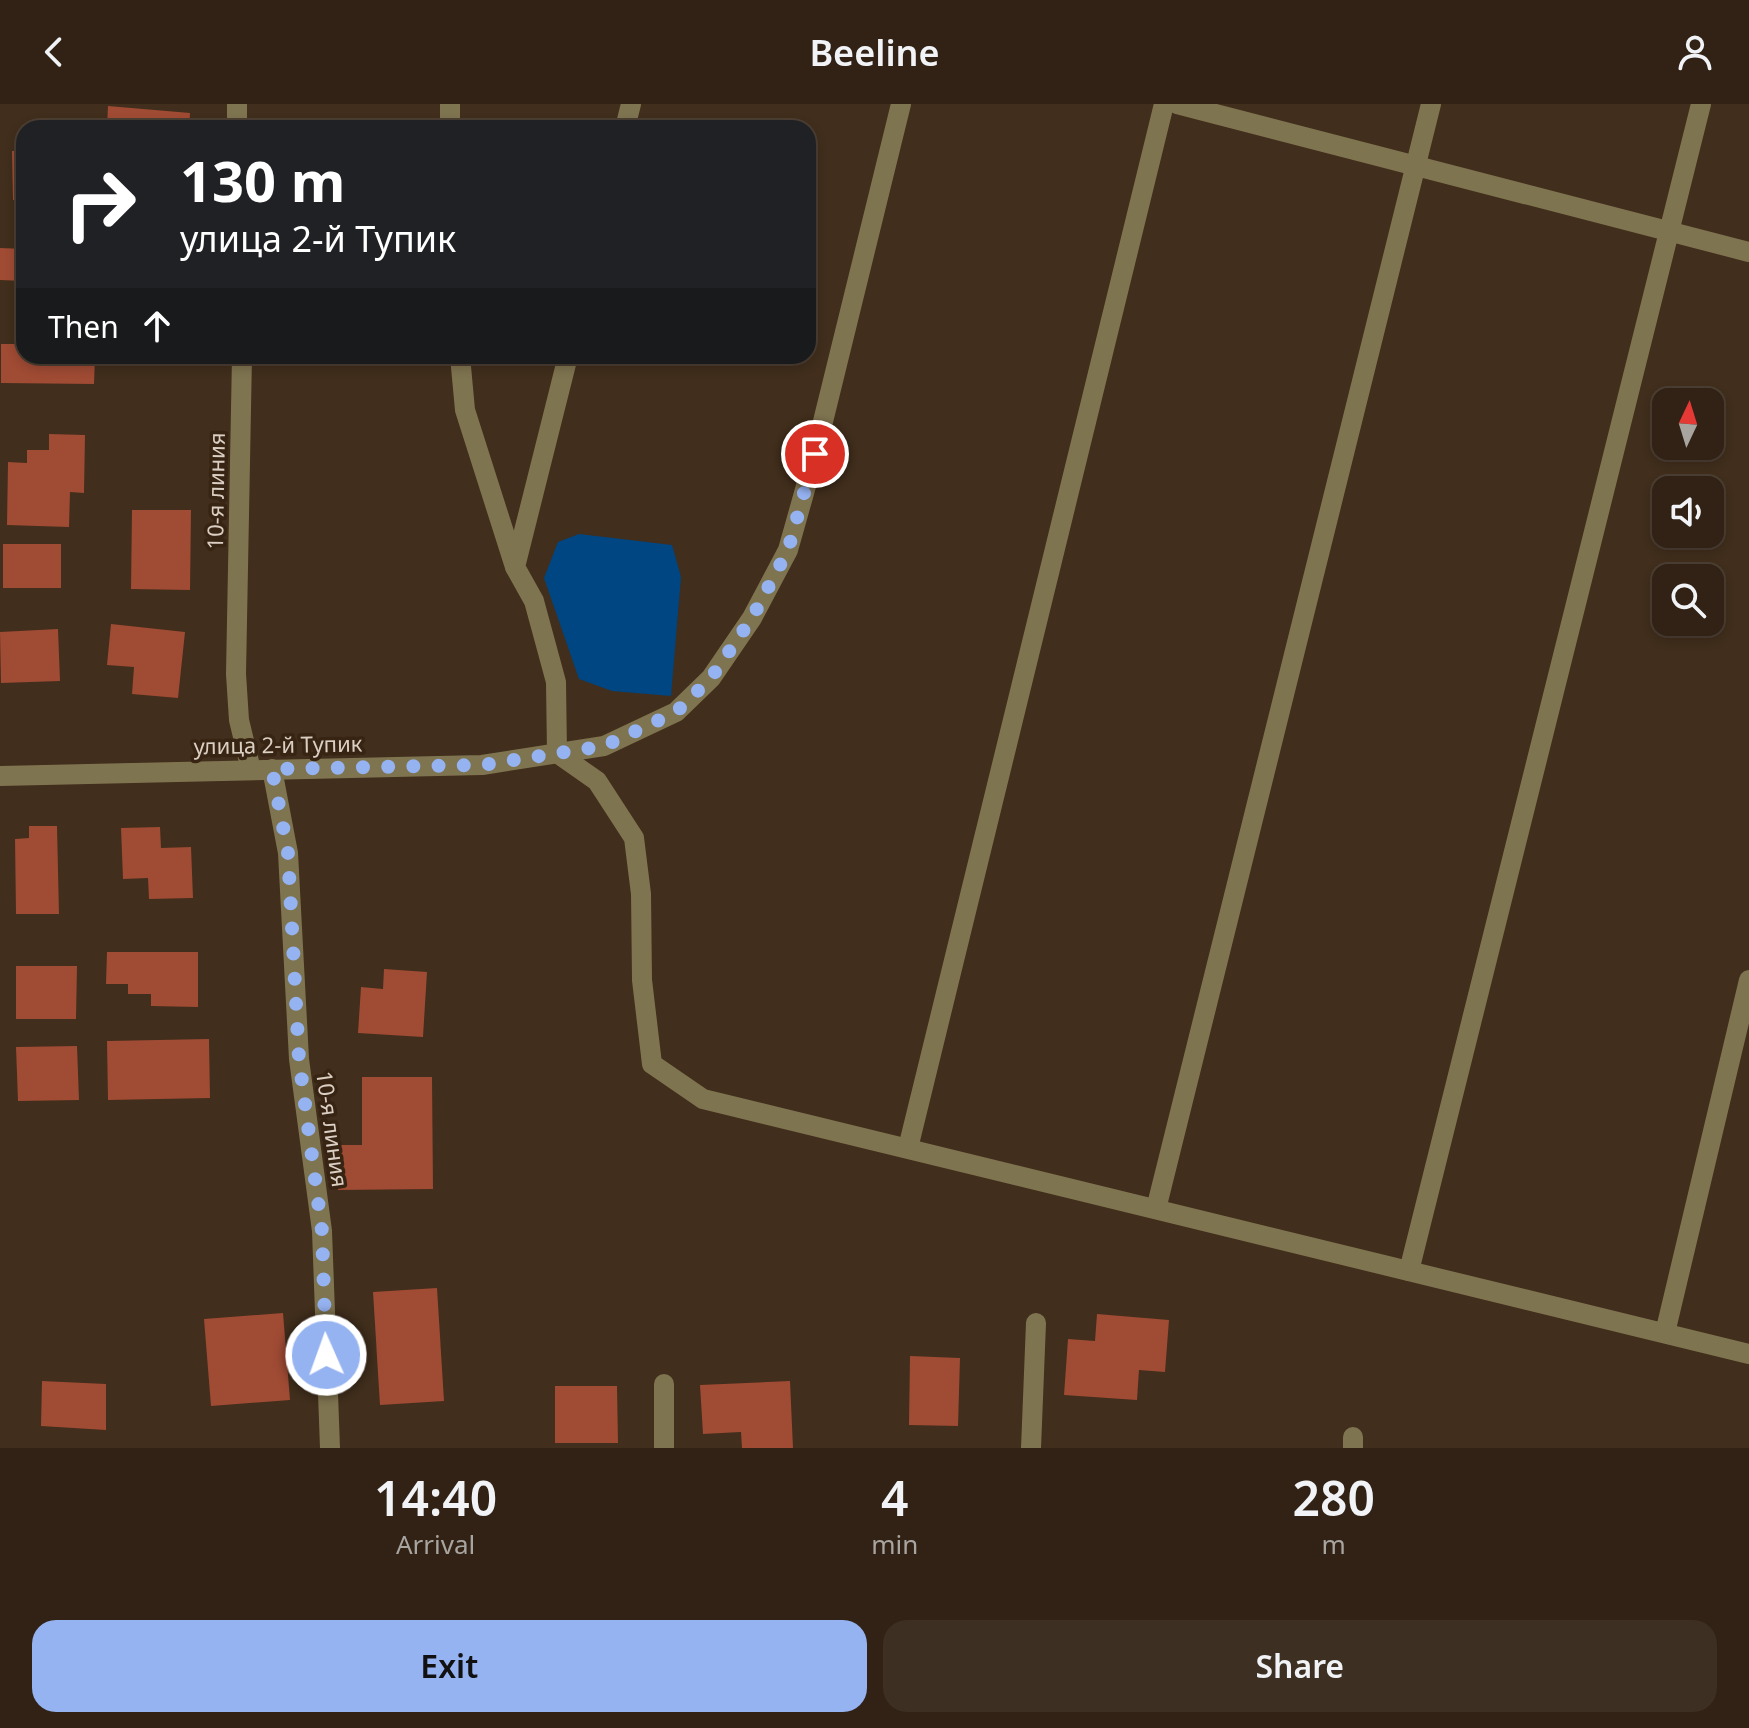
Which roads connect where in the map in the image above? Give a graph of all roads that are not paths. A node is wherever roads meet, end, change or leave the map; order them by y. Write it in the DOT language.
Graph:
graph roads {
  1 [pos="901,104"];
  2 [pos="1164,104"];
  3 [pos="1177,104"];
  4 [pos="1431,104"];
  5 [pos="1701,104"];
  6 [pos="1416,166"];
  7 [pos="1670,231"];
  8 [pos="1749,252"];
  9 [pos="242,364"];
  10 [pos="461,364"];
  11 [pos="566,364"];
  12 [pos="515,567"];
  13 [pos="557,753"];
  14 [pos="262,770"];
  15 [pos="0,776"];
  16 [pos="1749,980"];
  17 [pos="908,1148"];
  18 [pos="1156,1209"];
  19 [pos="1409,1271"];
  20 [pos="1036,1323"];
  21 [pos="1665,1333"];
  22 [pos="1749,1354"];
  23 [pos="664,1384"];
  24 [pos="330,1448"];
  25 [pos="664,1448"];
  26 [pos="1031,1448"];
  1 -- 13 [label="street, улица 2-й Тупик"];
  2 -- 17 [label="street"];
  3 -- 6 [label="street"];
  4 -- 6 [label="street"];
  5 -- 7 [label="street"];
  6 -- 7 [label="street"];
  6 -- 18 [label="street"];
  7 -- 8 [label="street"];
  7 -- 19 [label="street"];
  9 -- 14 [label="street, 10-я линия"];
  10 -- 12 [label="street"];
  11 -- 12 [label="street"];
  12 -- 13 [label="street"];
  13 -- 14 [label="street, улица 2-й Тупик"];
  13 -- 17 [label="street"];
  14 -- 15 [label="street, улица 2-й Тупик"];
  14 -- 24 [label="street, 10-я линия"];
  16 -- 21 [label="street"];
  17 -- 18 [label="street"];
  18 -- 19 [label="street"];
  19 -- 21 [label="street"];
  20 -- 26 [label="street"];
  21 -- 22 [label="street"];
  23 -- 25 [label="street"];
}
